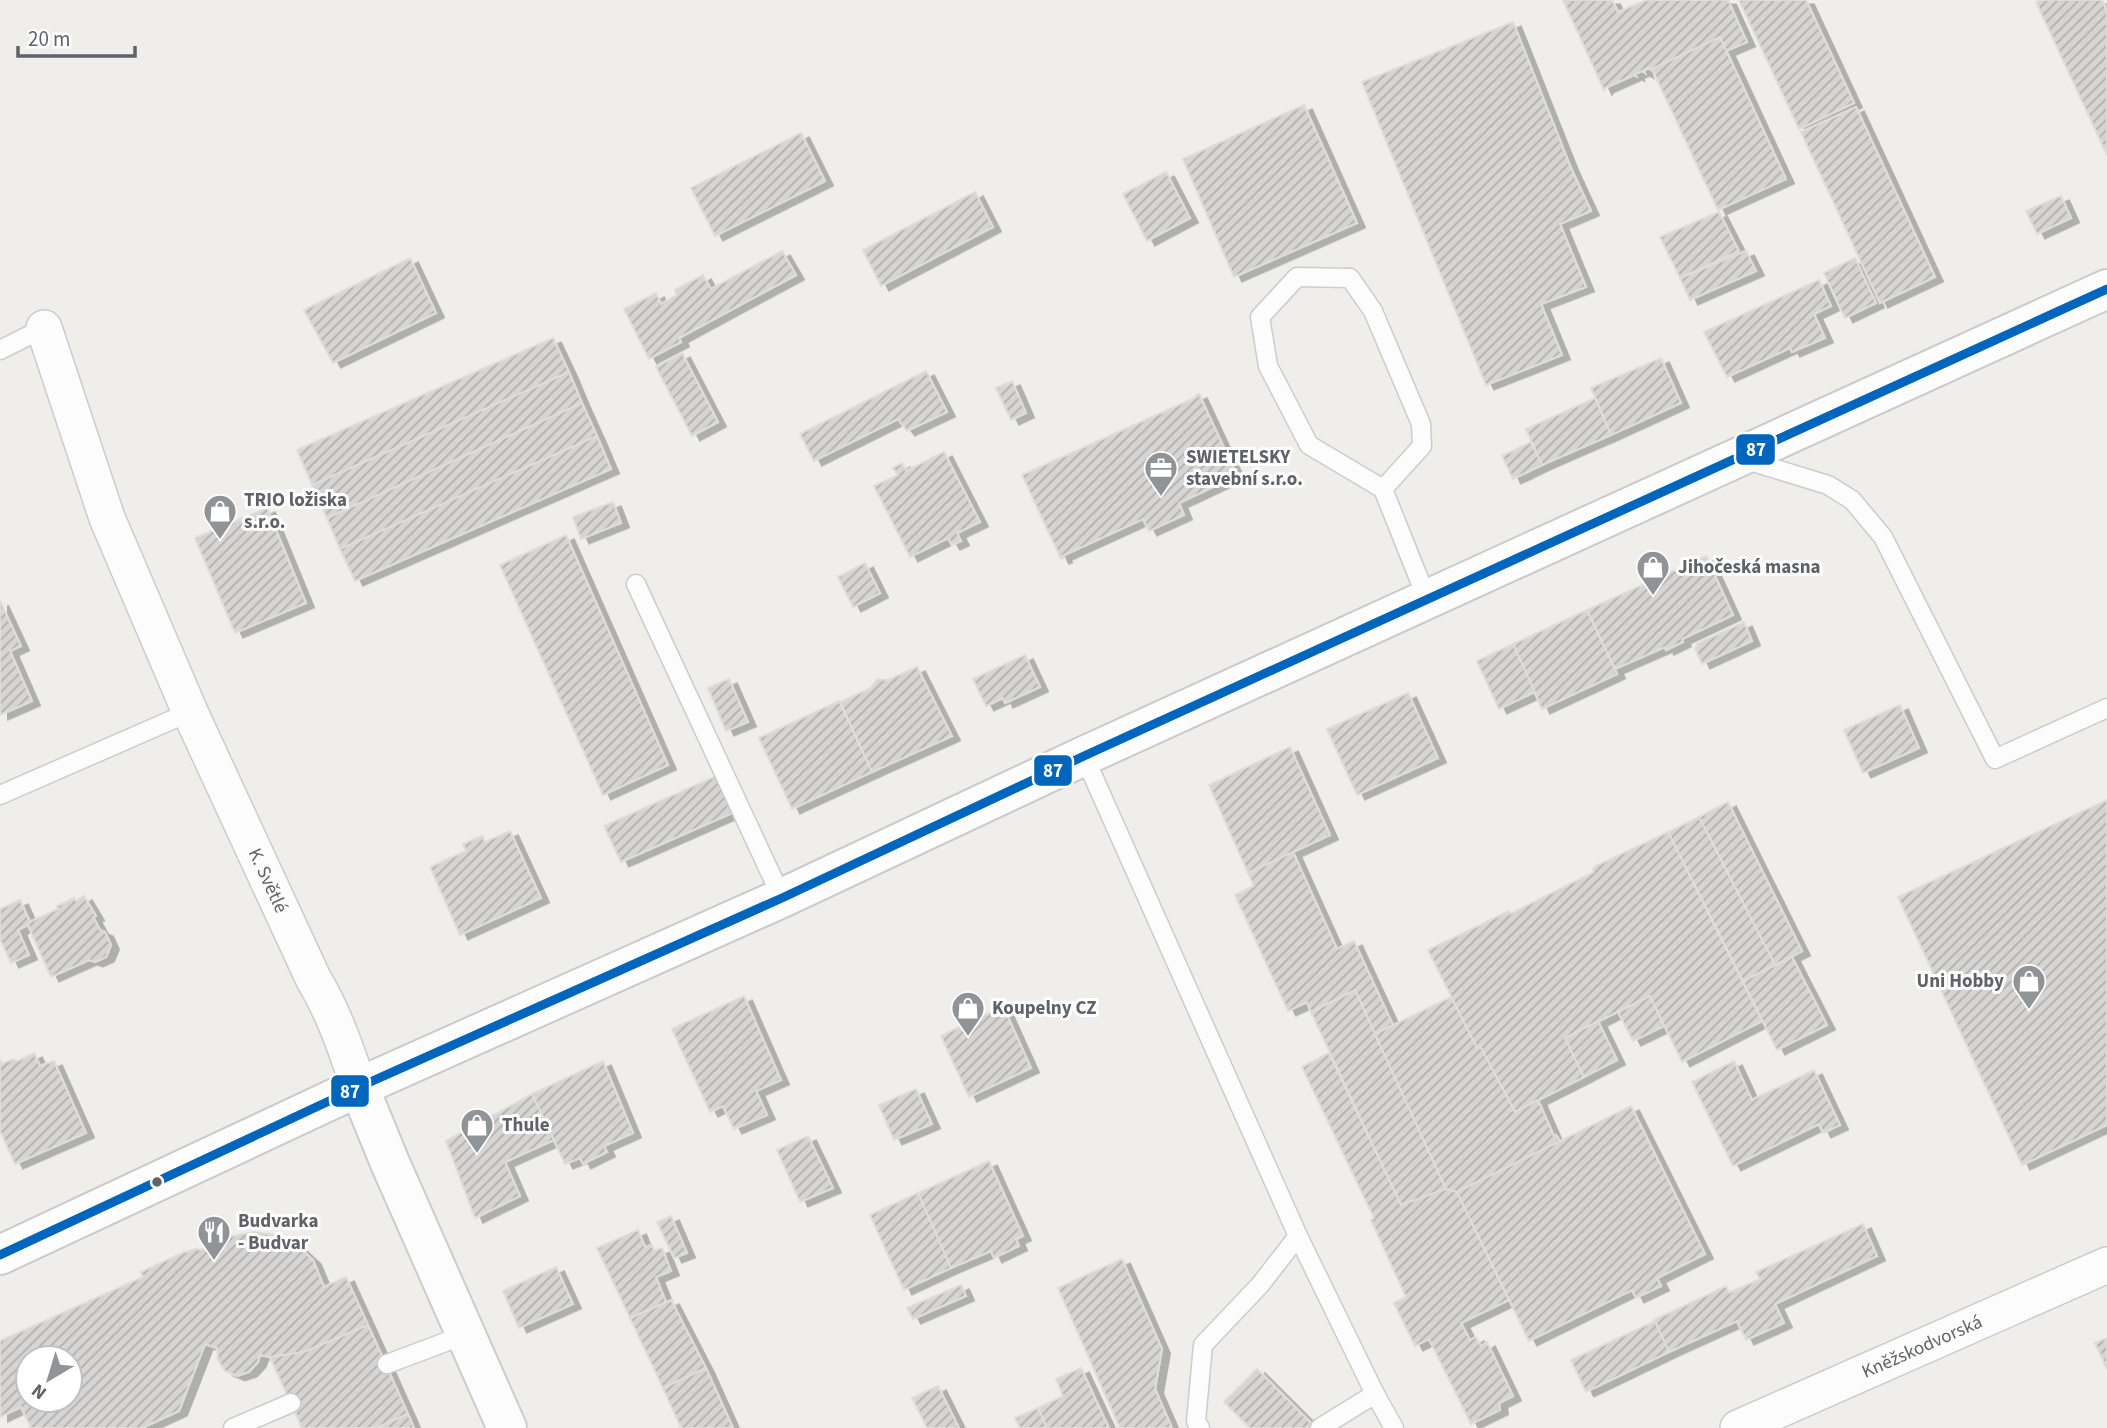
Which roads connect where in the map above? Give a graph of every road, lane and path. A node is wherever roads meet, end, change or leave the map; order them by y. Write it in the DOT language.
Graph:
graph roads {
  1 [pos="2107,289"];
  2 [pos="44,328"];
  3 [pos="0,351"];
  4 [pos="1736,457"];
  5 [pos="1383,489"];
  6 [pos="636,584"];
  7 [pos="1427,599"];
  8 [pos="2107,708"];
  9 [pos="190,712"];
  10 [pos="1084,756"];
  11 [pos="0,795"];
  12 [pos="782,898"];
  13 [pos="359,1087"];
  14 [pos="1298,1236"];
  15 [pos="0,1255"];
  16 [pos="2107,1265"];
  17 [pos="467,1334"];
  18 [pos="387,1364"];
  19 [pos="1375,1394"];
  20 [pos="291,1403"];
  21 [pos="233,1428"];
  22 [pos="507,1428"];
  23 [pos="1200,1428"];
  24 [pos="1320,1428"];
  25 [pos="1394,1428"];
  26 [pos="1738,1428"];
  1 -- 4 [label="main road"];
  2 -- 3 [label="lane"];
  2 -- 9 [label="street, K. Světlé"];
  4 -- 7 [label="main road"];
  4 -- 8 [label="lane"];
  5 -- 5 [label="lane"];
  5 -- 7 [label="lane"];
  6 -- 12 [label="lane"];
  7 -- 10 [label="main road"];
  9 -- 11 [label="lane"];
  9 -- 13 [label="street, K. Světlé"];
  10 -- 12 [label="main road"];
  10 -- 14 [label="lane"];
  12 -- 13 [label="main road"];
  13 -- 15 [label="main road"];
  13 -- 17 [label="main road, K. Světlé"];
  14 -- 19 [label="lane"];
  14 -- 23 [label="lane"];
  16 -- 26 [label="street, Kněžskodvorská"];
  17 -- 18 [label="lane"];
  17 -- 22 [label="main road, K. Světlé"];
  19 -- 24 [label="lane"];
  19 -- 25 [label="lane"];
  20 -- 21 [label="lane"];
}
